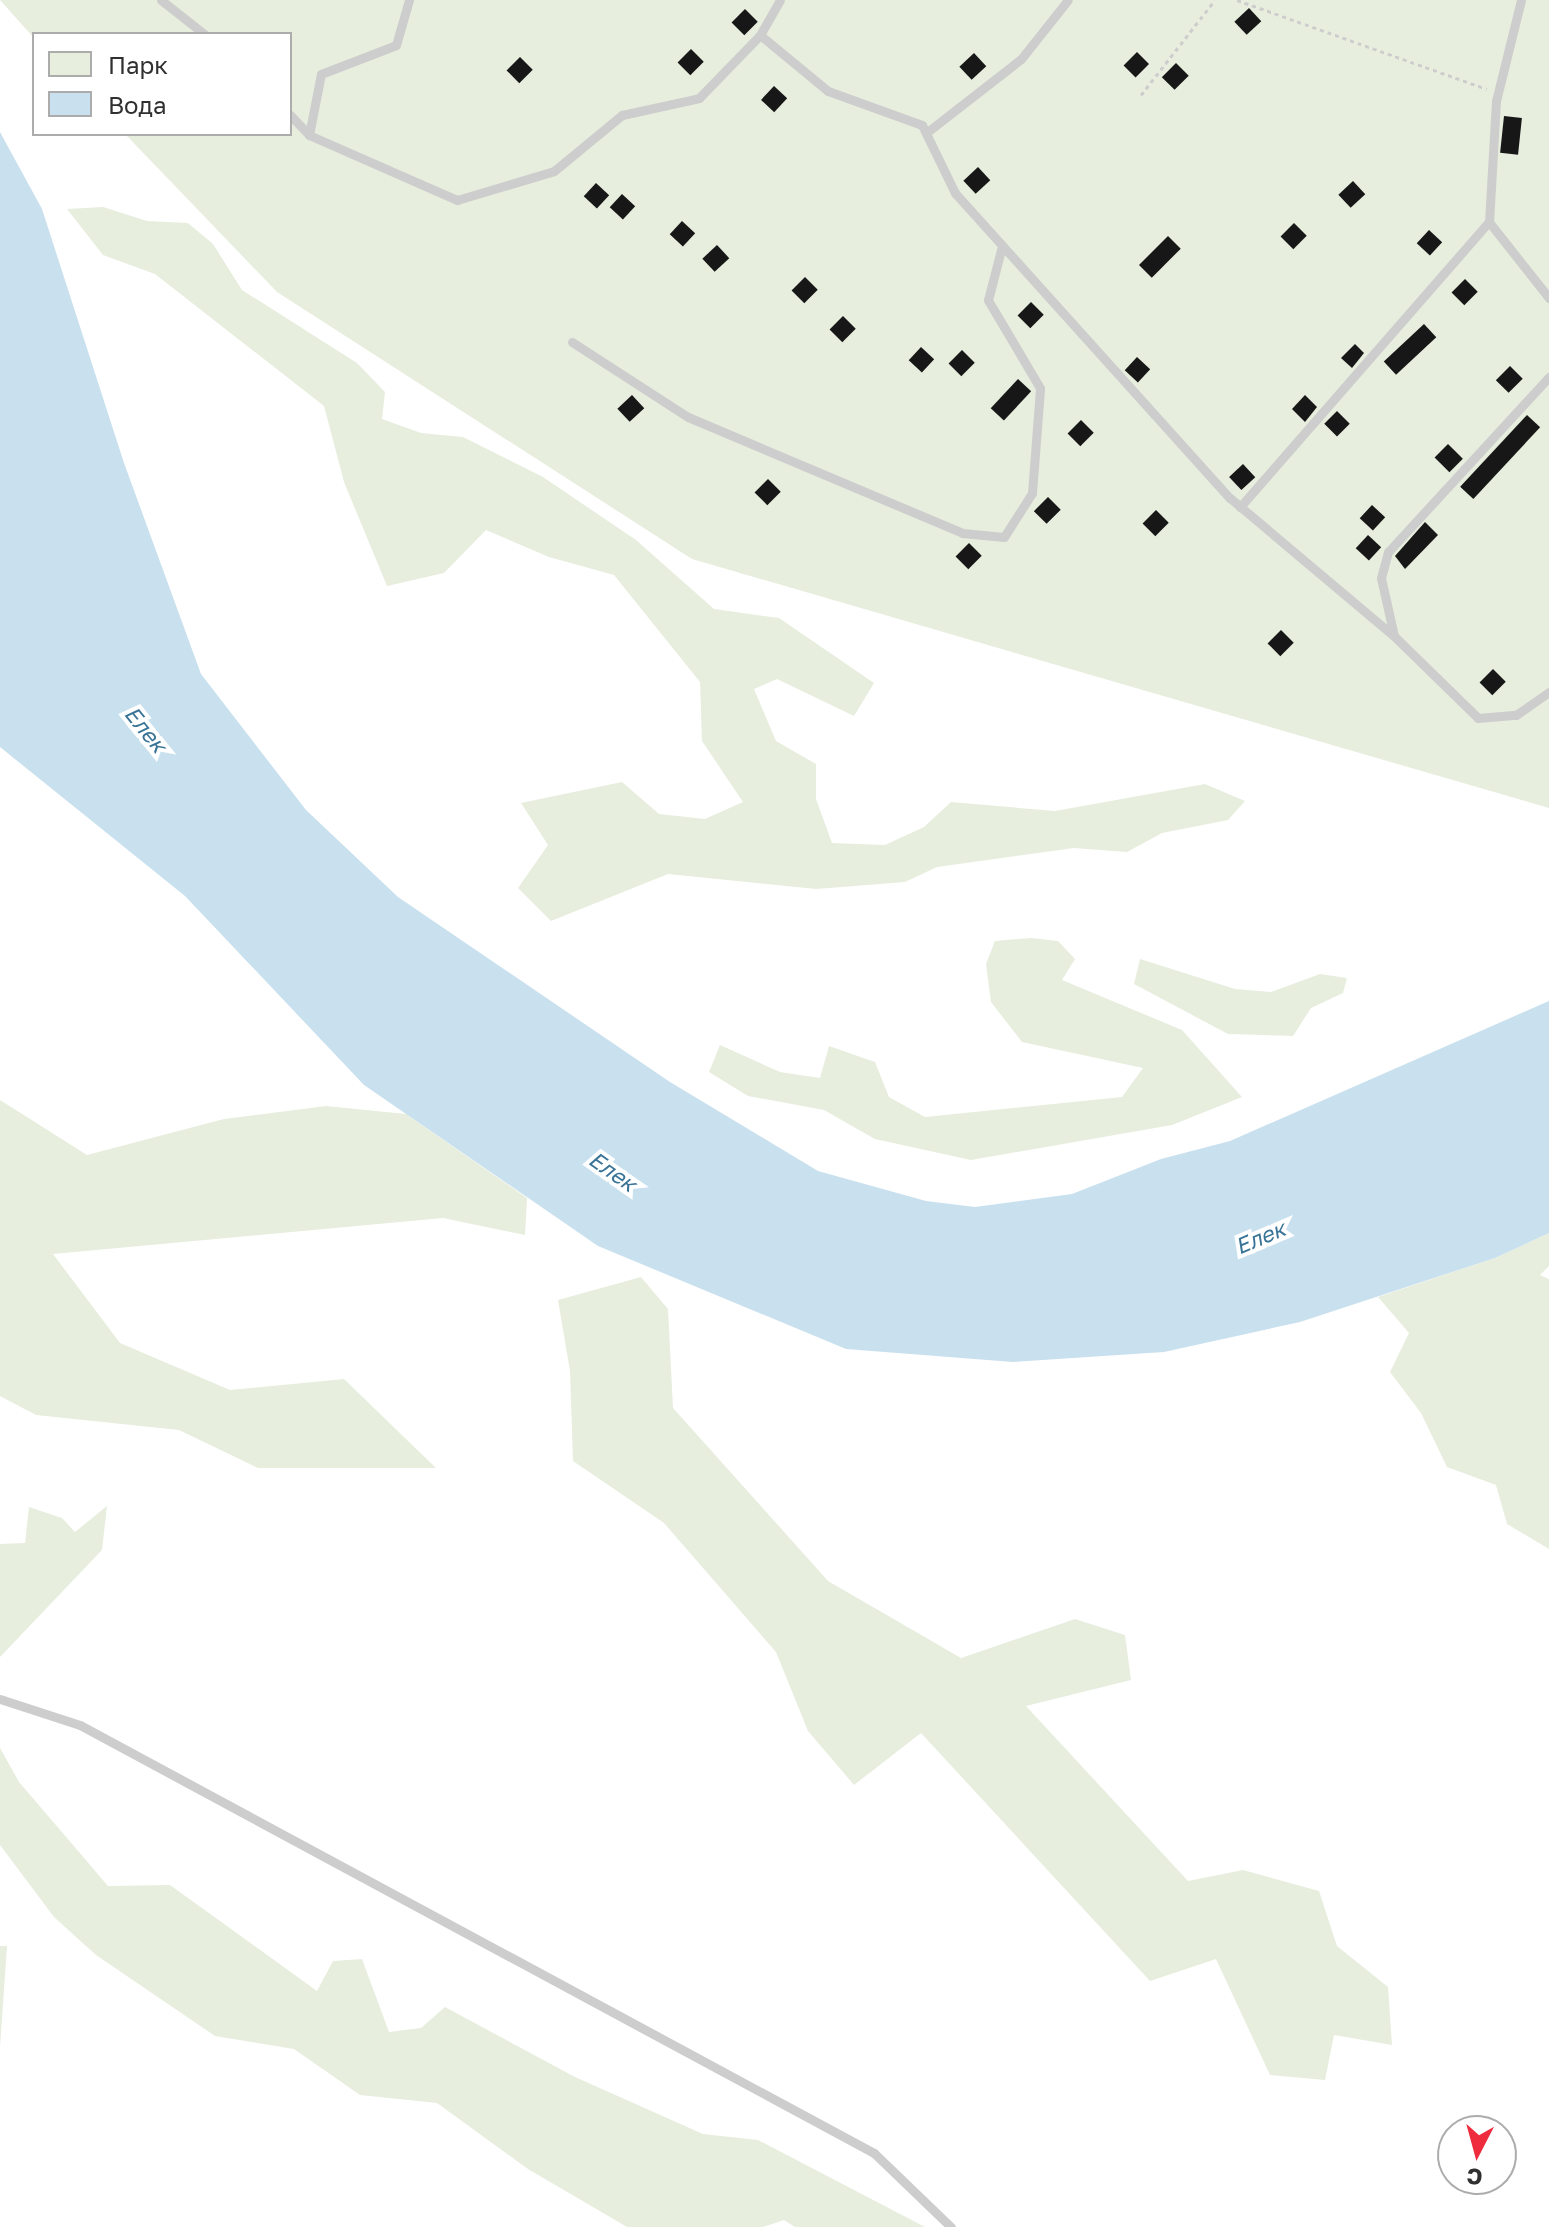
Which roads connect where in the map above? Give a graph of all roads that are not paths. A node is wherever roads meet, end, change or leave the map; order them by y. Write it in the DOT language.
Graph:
graph roads {
  1 [pos="161,0"];
  2 [pos="409,0"];
  3 [pos="780,0"];
  4 [pos="1068,0"];
  5 [pos="1521,0"];
  6 [pos="201,32"];
  7 [pos="760,35"];
  8 [pos="292,117"];
  9 [pos="926,133"];
  10 [pos="309,135"];
  11 [pos="1489,222"];
  12 [pos="1002,246"];
  13 [pos="1549,298"];
  14 [pos="572,342"];
  15 [pos="1549,377"];
  16 [pos="1240,507"];
  17 [pos="1394,636"];
  18 [pos="1549,692"];
  19 [pos="0,1699"];
  20 [pos="951,2227"];
  1 -- 6 [label="lane"];
  2 -- 10 [label="lane"];
  3 -- 7 [label="lane"];
  4 -- 9 [label="lane"];
  5 -- 11 [label="lane"];
  7 -- 9 [label="lane"];
  7 -- 10 [label="lane"];
  8 -- 10 [label="lane"];
  9 -- 12 [label="lane"];
  11 -- 13 [label="lane"];
  11 -- 16 [label="lane"];
  12 -- 14 [label="lane"];
  12 -- 16 [label="lane"];
  15 -- 17 [label="lane"];
  16 -- 17 [label="lane"];
  17 -- 18 [label="lane"];
  19 -- 20 [label="lane"];
}
